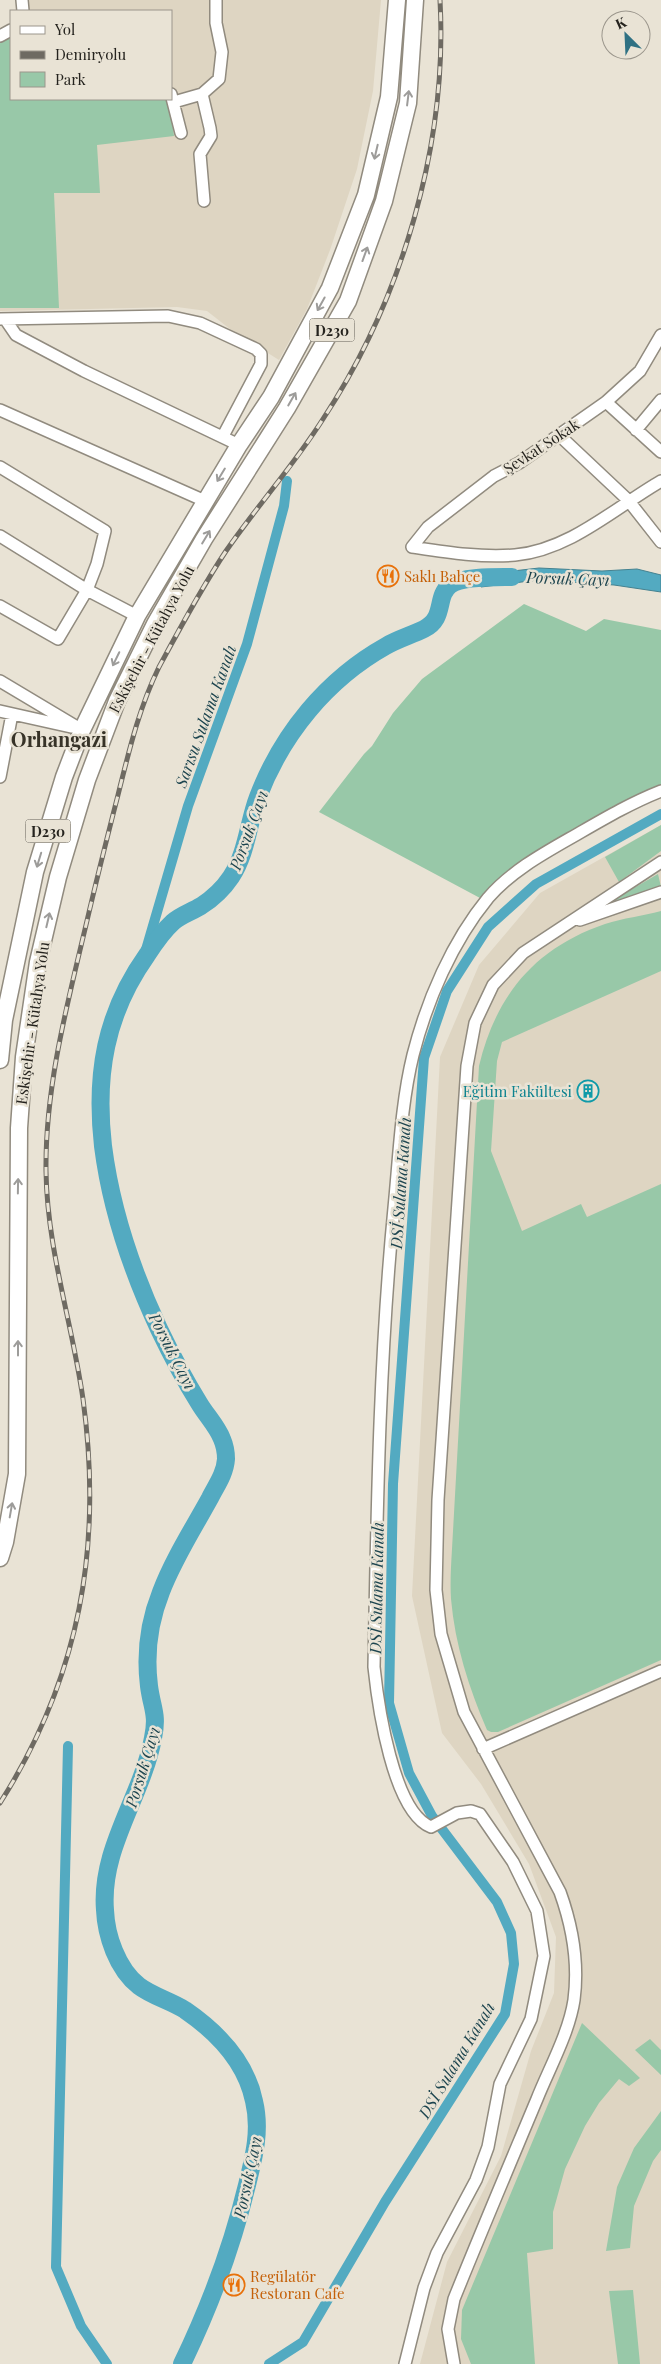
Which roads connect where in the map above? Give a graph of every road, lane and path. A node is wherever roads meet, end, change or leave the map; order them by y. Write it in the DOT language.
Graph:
graph roads {
  1 [pos="216,0"];
  2 [pos="397,0"];
  3 [pos="415,0"];
  4 [pos="202,94"];
  5 [pos="173,98"];
  6 [pos="181,133"];
  7 [pos="204,201"];
  8 [pos="2,319"];
  9 [pos="661,335"];
  10 [pos="661,400"];
  11 [pos="606,402"];
  12 [pos="0,410"];
  13 [pos="636,430"];
  14 [pos="223,436"];
  15 [pos="560,436"];
  16 [pos="239,445"];
  17 [pos="661,452"];
  18 [pos="0,467"];
  19 [pos="661,480"];
  20 [pos="628,500"];
  21 [pos="205,501"];
  22 [pos="0,536"];
  23 [pos="661,542"];
  24 [pos="87,590"];
  25 [pos="0,606"];
  26 [pos="137,616"];
  27 [pos="155,624"];
  28 [pos="0,681"];
  29 [pos="0,711"];
  30 [pos="12,714"];
  31 [pos="82,730"];
  32 [pos="0,777"];
  33 [pos="661,791"];
  34 [pos="661,862"];
  35 [pos="661,892"];
  36 [pos="564,925"];
  37 [pos="0,1060"];
  38 [pos="0,1558"];
  39 [pos="661,1671"];
  40 [pos="483,1749"];
  41 [pos="449,2363"];
  42 [pos="404,2364"];
  1 -- 4 [label="street"];
  2 -- 16 [label="highway, Eskişehir - Kütahya Yolu / D230, one-way"];
  27 -- 3 [label="highway, Eskişehir - Kütahya Yolu / D230, one-way"];
  4 -- 5 [label="street"];
  4 -- 7 [label="street"];
  5 -- 6 [label="street"];
  8 -- 14 [label="street"];
  8 -- 14 [label="street"];
  9 -- 11 [label="street, Şevkat Sokak"];
  10 -- 13 [label="street"];
  11 -- 13 [label="street"];
  11 -- 15 [label="street, Şevkat Sokak"];
  12 -- 21 [label="street"];
  13 -- 17 [label="street"];
  14 -- 16 [label="street"];
  15 -- 20 [label="street"];
  15 -- 20 [label="street, Şevkat Sokak"];
  16 -- 21 [label="highway, Eskişehir - Kütahya Yolu / D230, one-way"];
  18 -- 24 [label="street"];
  19 -- 20 [label="street"];
  20 -- 23 [label="street"];
  21 -- 26 [label="highway, Eskişehir - Kütahya Yolu / D230"];
  22 -- 24 [label="street"];
  24 -- 25 [label="street"];
  24 -- 26 [label="street"];
  26 -- 27 [label="highway"];
  26 -- 31 [label="highway, Eskişehir - Kütahya Yolu / D230, one-way"];
  38 -- 27 [label="highway, Eskişehir - Kütahya Yolu / D230, one-way"];
  28 -- 31 [label="street"];
  29 -- 30 [label="street"];
  30 -- 31 [label="street"];
  30 -- 32 [label="street"];
  31 -- 37 [label="highway, Eskişehir - Kütahya Yolu / D230, one-way"];
  33 -- 42 [label="street"];
  34 -- 36 [label="street"];
  35 -- 36 [label="street"];
  36 -- 40 [label="street"];
  39 -- 40 [label="street"];
  40 -- 41 [label="street"];
}
